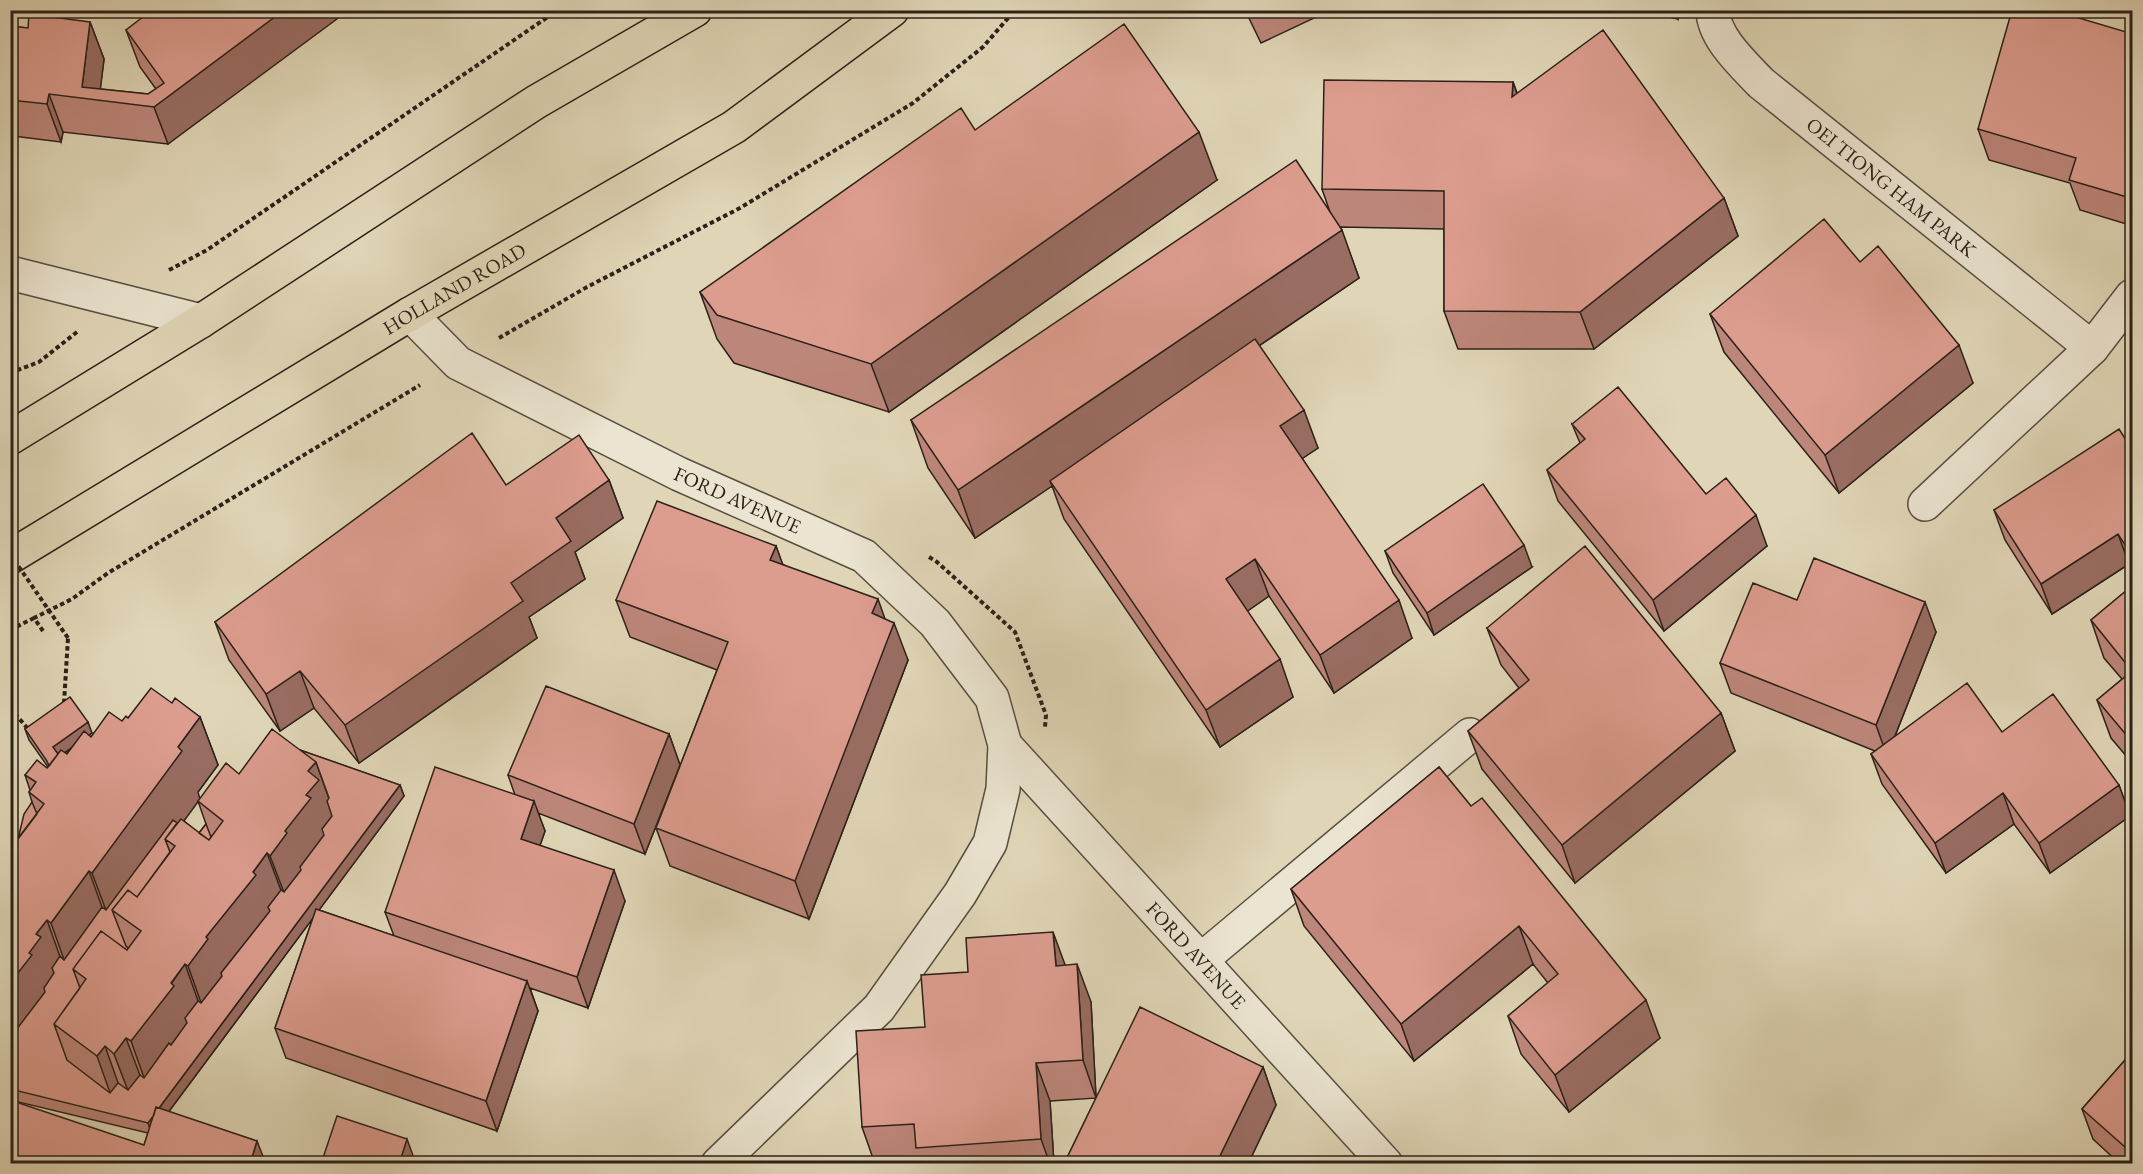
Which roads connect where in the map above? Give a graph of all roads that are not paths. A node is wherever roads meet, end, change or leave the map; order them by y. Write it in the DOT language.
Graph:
graph roads {
  1 [pos="695,10"];
  2 [pos="892,10"];
  3 [pos="1713,10"];
  4 [pos="10,273"];
  5 [pos="2133,296"];
  6 [pos="410,314"];
  7 [pos="201,321"];
  8 [pos="2092,348"];
  9 [pos="10,438"];
  10 [pos="1925,504"];
  11 [pos="10,555"];
  12 [pos="1470,735"];
  13 [pos="1005,745"];
  14 [pos="1201,960"];
  15 [pos="717,1164"];
  16 [pos="1386,1164"];
  1 -- 7 [label="main road"];
  2 -- 6 [label="main road, HOLLAND ROAD"];
  3 -- 8 [label="street, OEI TIONG HAM PARK"];
  4 -- 7 [label="street"];
  5 -- 8 [label="street"];
  6 -- 11 [label="main road, HOLLAND ROAD"];
  6 -- 13 [label="street, FORD AVENUE"];
  7 -- 9 [label="main road"];
  8 -- 10 [label="street"];
  12 -- 14 [label="street"];
  13 -- 14 [label="street, FORD AVENUE"];
  13 -- 15 [label="street, FORD AVENUE"];
  14 -- 16 [label="street, FORD AVENUE"];
}
